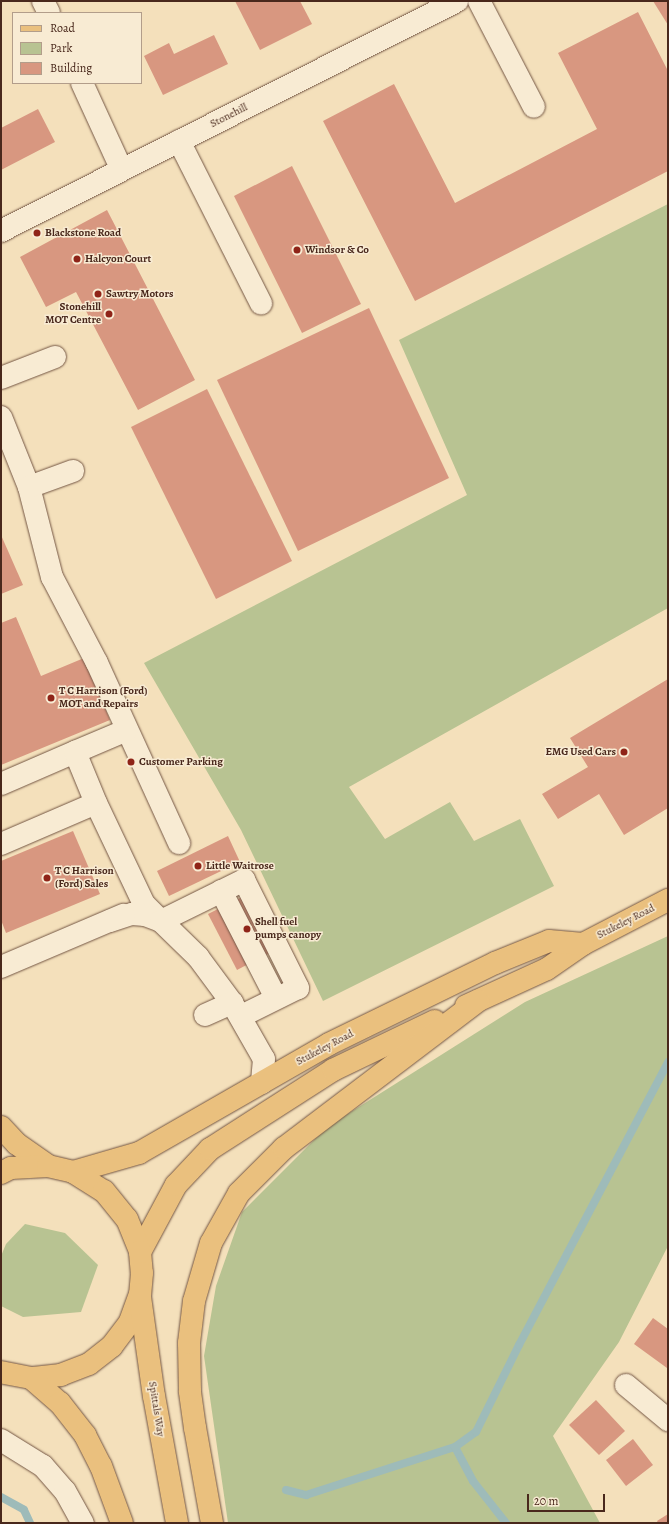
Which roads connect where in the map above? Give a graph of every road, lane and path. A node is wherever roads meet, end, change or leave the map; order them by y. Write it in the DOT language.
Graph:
graph roads {
  1 [pos="43,1"];
  2 [pos="457,1"];
  3 [pos="479,1"];
  4 [pos="48,12"];
  5 [pos="82,84"];
  6 [pos="534,107"];
  7 [pos="179,141"];
  8 [pos="121,168"];
  9 [pos="1,231"];
  10 [pos="261,303"];
  11 [pos="55,357"];
  12 [pos="1,378"];
  13 [pos="1,417"];
  14 [pos="74,470"];
  15 [pos="29,487"];
  16 [pos="127,730"];
  17 [pos="75,752"];
  18 [pos="1,784"];
  19 [pos="96,803"];
  20 [pos="179,843"];
  21 [pos="1,844"];
  22 [pos="227,888"];
  23 [pos="668,900"];
  24 [pos="144,904"];
  25 [pos="110,921"];
  26 [pos="161,921"];
  27 [pos="583,944"];
  28 [pos="1,967"];
  29 [pos="282,996"];
  30 [pos="478,1000"];
  31 [pos="236,1009"];
  32 [pos="205,1016"];
  33 [pos="262,1083"];
  34 [pos="1,1127"];
  35 [pos="48,1166"];
  36 [pos="1,1172"];
  37 [pos="74,1172"];
  38 [pos="140,1252"];
  39 [pos="140,1294"];
  40 [pos="3,1374"];
  41 [pos="31,1378"];
  42 [pos="626,1385"];
  43 [pos="668,1420"];
  44 [pos="1,1440"];
  45 [pos="83,1523"];
  46 [pos="122,1523"];
  47 [pos="177,1523"];
  48 [pos="212,1523"];
  1 -- 4 [label="street"];
  2 -- 7 [label="street, Stonehill"];
  3 -- 6 [label="street"];
  5 -- 8 [label="street"];
  7 -- 8 [label="street, Stonehill"];
  7 -- 10 [label="street"];
  8 -- 9 [label="street, Stonehill"];
  11 -- 12 [label="street"];
  13 -- 15 [label="street"];
  14 -- 15 [label="street"];
  15 -- 16 [label="street"];
  16 -- 17 [label="street"];
  16 -- 20 [label="street"];
  17 -- 18 [label="street"];
  17 -- 19 [label="street"];
  19 -- 21 [label="street"];
  19 -- 24 [label="street"];
  22 -- 26 [label="street"];
  22 -- 29 [label="street"];
  22 -- 29 [label="street"];
  23 -- 27 [label="main road, Stukeley Road"];
  24 -- 25 [label="street"];
  24 -- 26 [label="street"];
  25 -- 26 [label="street"];
  25 -- 28 [label="street"];
  26 -- 31 [label="street"];
  27 -- 30 [label="main road, Stukeley Road"];
  27 -- 33 [label="main road, Stukeley Road"];
  29 -- 31 [label="street"];
  30 -- 38 [label="main road, Stukeley Road"];
  30 -- 48 [label="main road"];
  31 -- 32 [label="street"];
  31 -- 33 [label="street"];
  33 -- 37 [label="main road, Stukeley Road"];
  34 -- 35 [label="main road"];
  35 -- 36 [label="main road"];
  35 -- 37 [label="main road"];
  37 -- 38 [label="main road"];
  38 -- 39 [label="main road"];
  39 -- 41 [label="main road"];
  39 -- 47 [label="main road, Spittals Way"];
  40 -- 41 [label="main road"];
  41 -- 46 [label="main road"];
  42 -- 43 [label="street"];
  44 -- 45 [label="street"];
}
